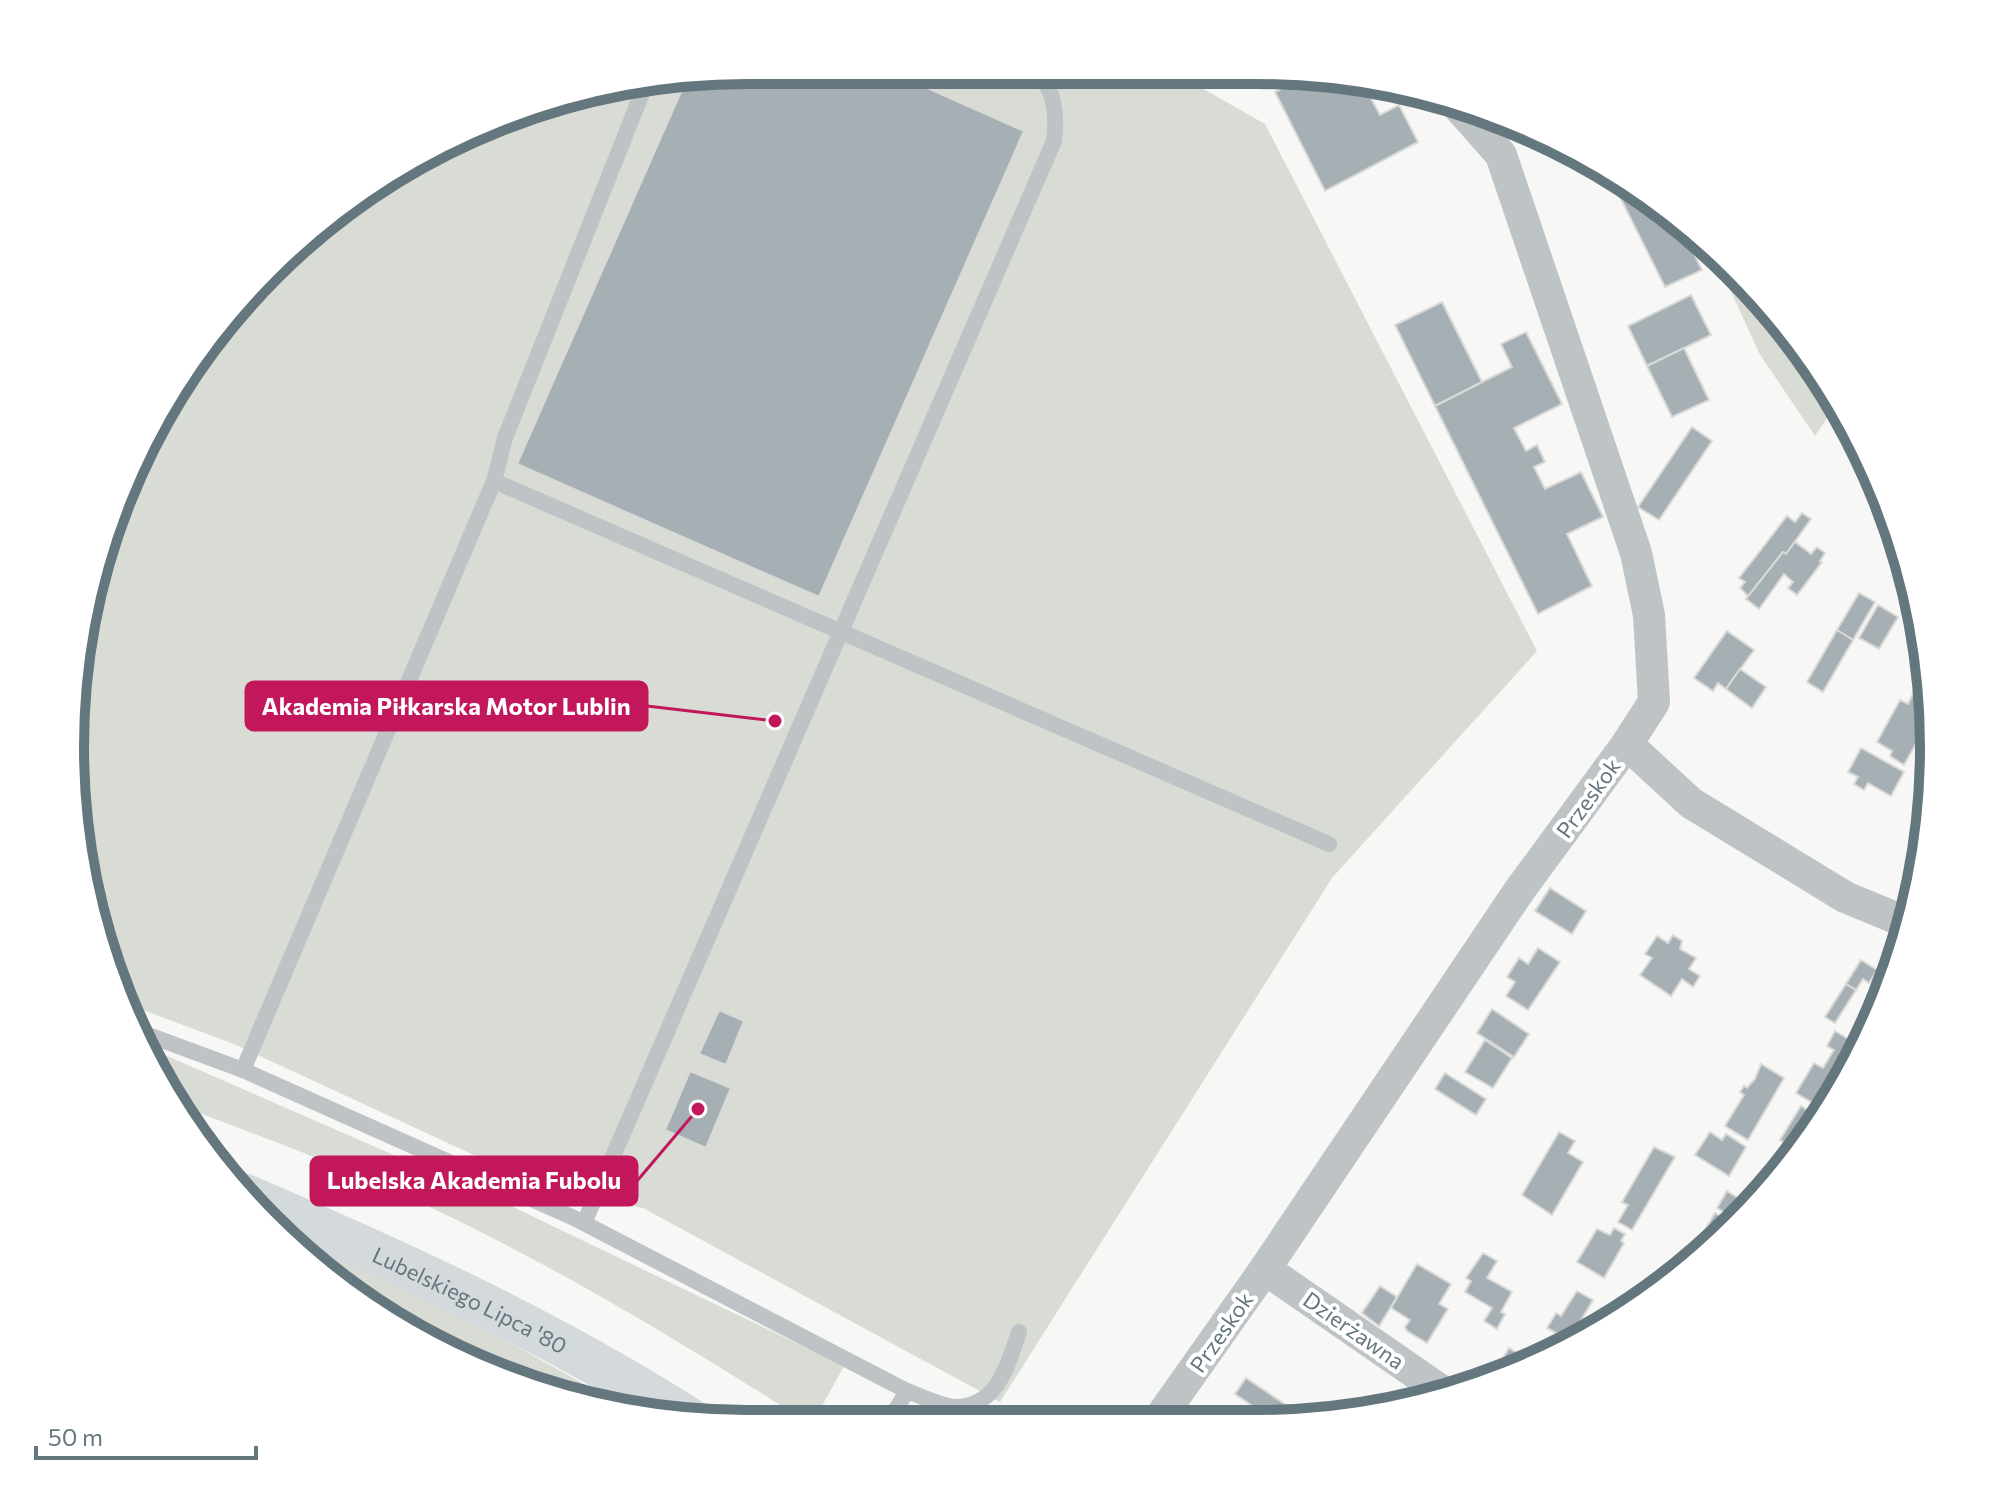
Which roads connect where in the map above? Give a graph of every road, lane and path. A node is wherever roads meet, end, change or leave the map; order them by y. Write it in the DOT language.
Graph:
graph roads {
  1 [pos="1045,84"];
  2 [pos="642,93"];
  3 [pos="1469,119"];
  4 [pos="494,481"];
  5 [pos="843,631"];
  6 [pos="1627,744"];
  7 [pos="1329,844"];
  8 [pos="1897,919"];
  9 [pos="150,1036"];
  10 [pos="243,1070"];
  11 [pos="269,1206"];
  12 [pos="584,1223"];
  13 [pos="1265,1269"];
  14 [pos="1019,1332"];
  15 [pos="1434,1386"];
  16 [pos="907,1391"];
  17 [pos="663,1404"];
  18 [pos="896,1410"];
  19 [pos="1165,1410"];
  1 -- 5 [label="lane"];
  2 -- 4 [label="lane"];
  3 -- 6 [label="street, Przeskok"];
  4 -- 5 [label="lane"];
  4 -- 10 [label="lane"];
  5 -- 7 [label="lane"];
  5 -- 12 [label="lane"];
  6 -- 8 [label="street"];
  6 -- 13 [label="street, Przeskok"];
  9 -- 10 [label="lane"];
  10 -- 12 [label="lane"];
  11 -- 17 [label="main road, Lubelskiego Lipca '80"];
  12 -- 16 [label="lane"];
  13 -- 15 [label="street, Dzierżawna"];
  13 -- 19 [label="street, Przeskok"];
  14 -- 16 [label="lane"];
  16 -- 18 [label="lane"];
}
